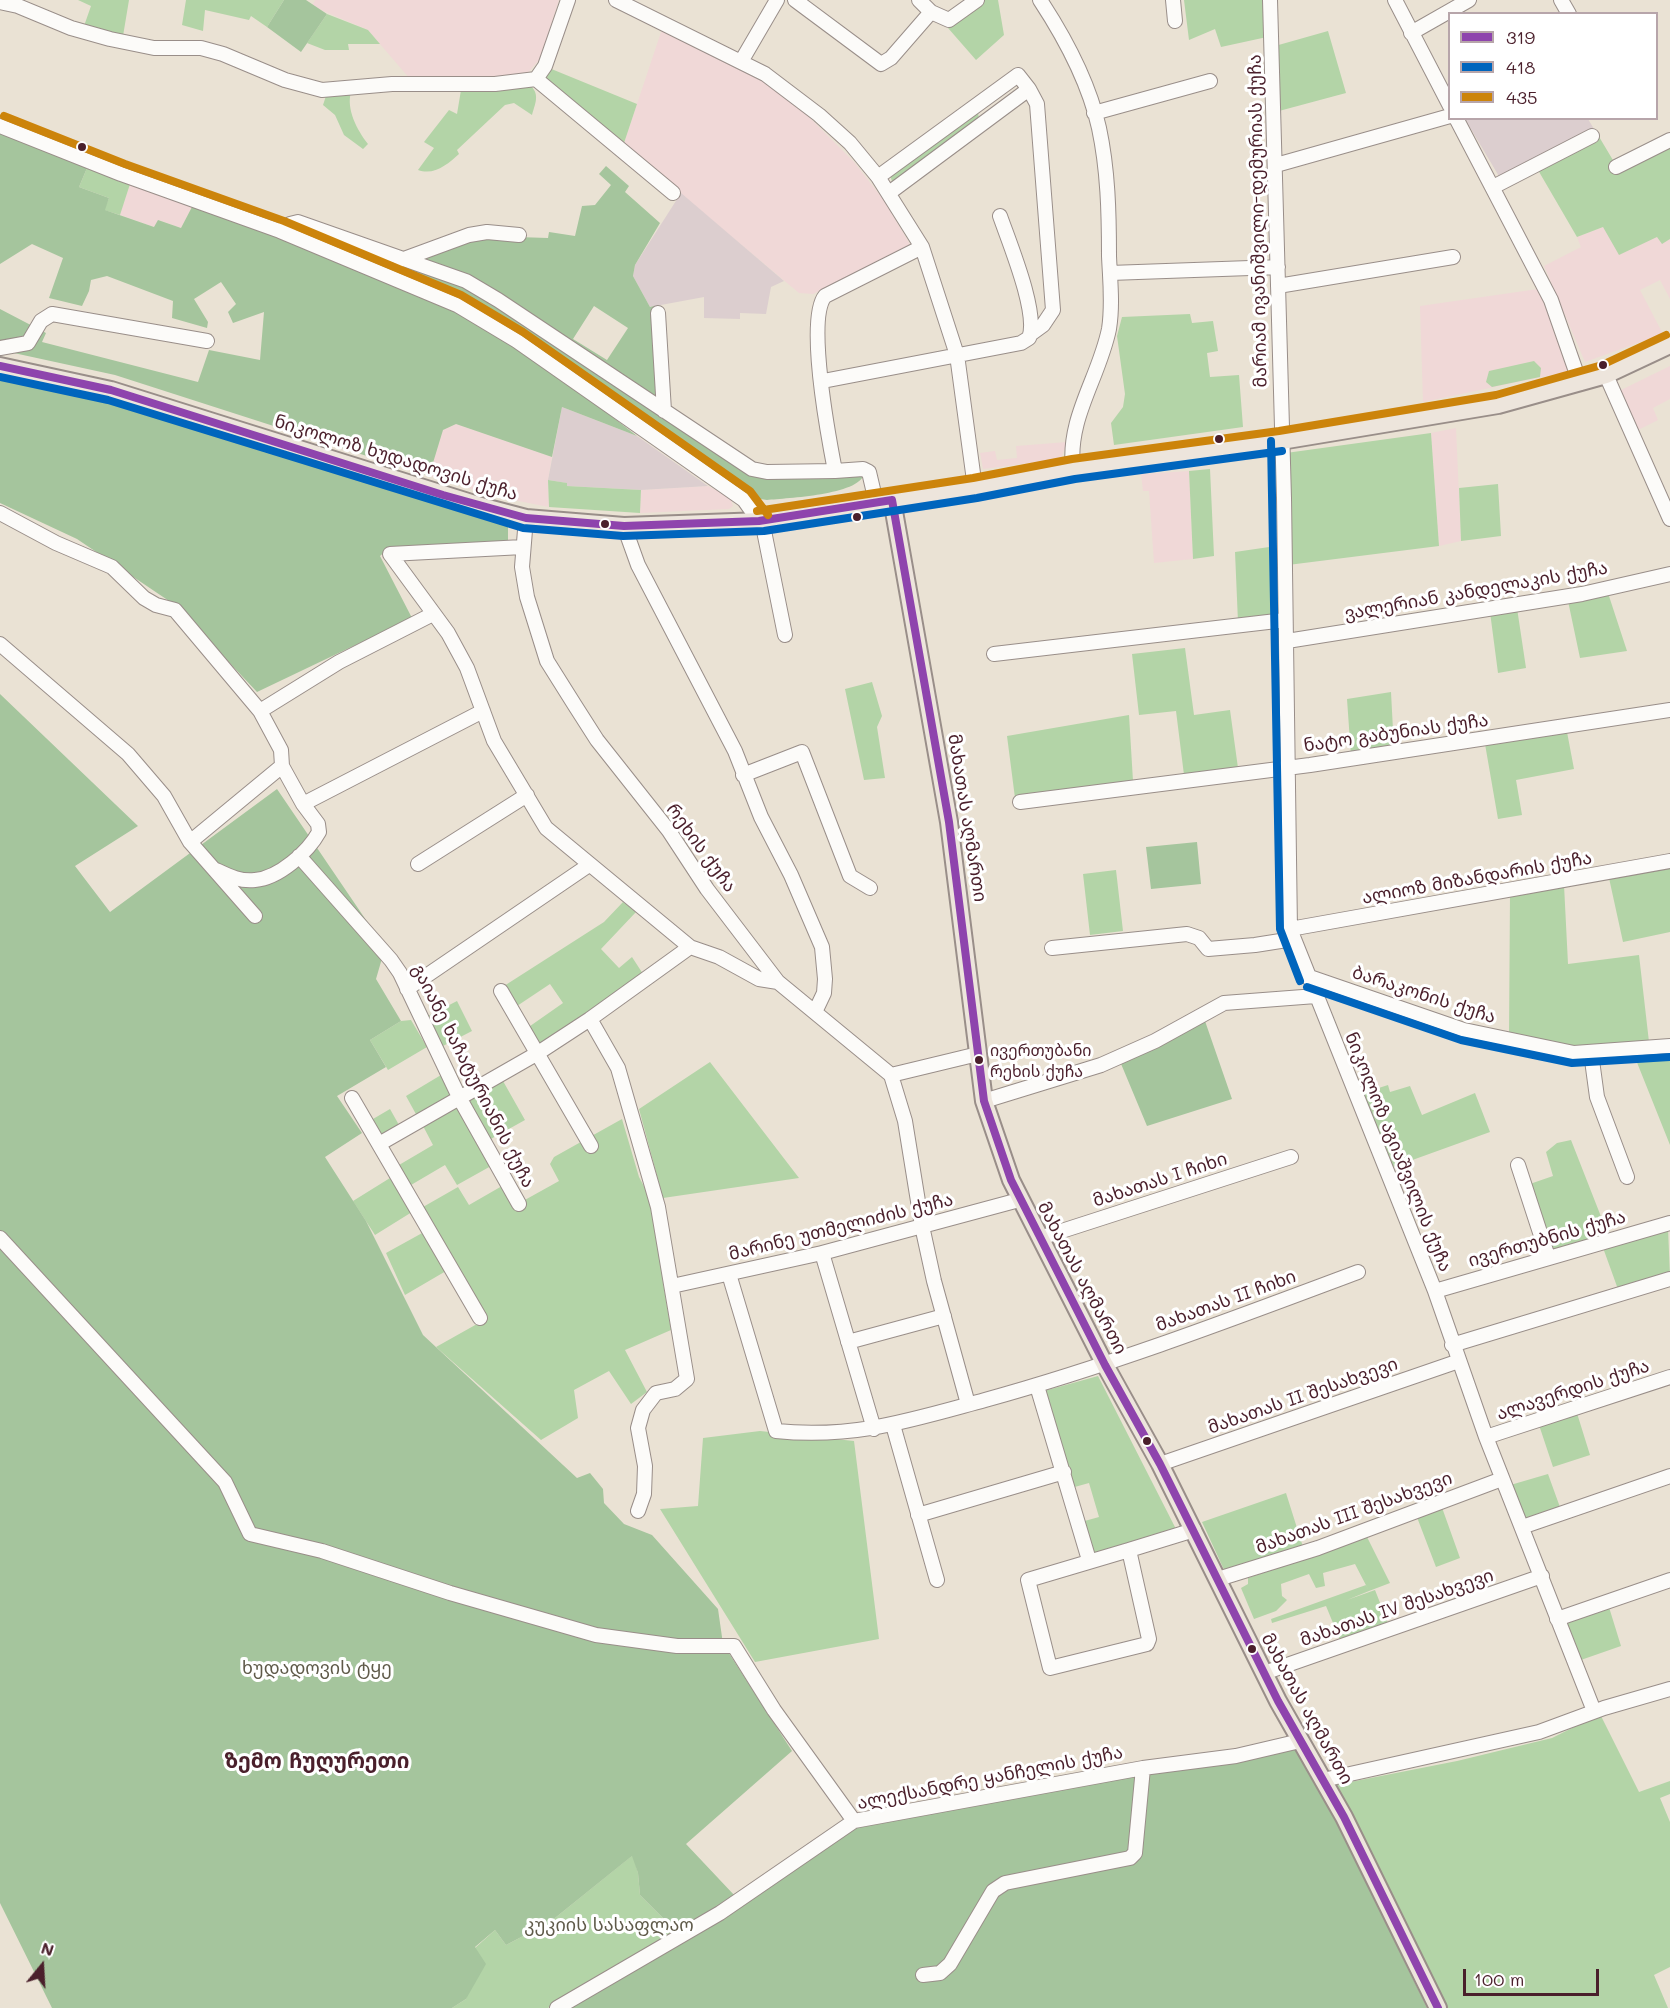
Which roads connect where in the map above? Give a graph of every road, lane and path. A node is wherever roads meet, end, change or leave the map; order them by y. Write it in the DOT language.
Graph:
graph roads {
  1 [pos="568,0"];
  2 [pos="616,0"];
  3 [pos="777,0"];
  4 [pos="795,0"];
  5 [pos="919,0"];
  6 [pos="977,0"];
  7 [pos="1040,0"];
  8 [pos="1173,0"];
  9 [pos="1270,0"];
  10 [pos="1395,0"];
  11 [pos="1469,0"];
  12 [pos="0,2"];
  13 [pos="634,4"];
  14 [pos="931,12"];
  15 [pos="1175,21"];
  16 [pos="1411,33"];
  17 [pos="742,60"];
  18 [pos="536,80"];
  19 [pos="1210,81"];
  20 [pos="1029,89"];
  21 [pos="1448,104"];
  22 [pos="1094,113"];
  23 [pos="1448,116"];
  24 [pos="1457,120"];
  25 [pos="0,126"];
  26 [pos="1592,136"];
  27 [pos="1670,140"];
  28 [pos="1276,165"];
  29 [pos="1617,167"];
  30 [pos="878,177"];
  31 [pos="1493,187"];
  32 [pos="673,193"];
  33 [pos="889,193"];
  34 [pos="1000,216"];
  35 [pos="280,231"];
  36 [pos="519,234"];
  37 [pos="922,247"];
  38 [pos="1453,257"];
  39 [pos="401,260"];
  40 [pos="1278,267"];
  41 [pos="1110,273"];
  42 [pos="1278,285"];
  43 [pos="658,313"];
  44 [pos="1032,333"];
  45 [pos="207,341"];
  46 [pos="1670,345"];
  47 [pos="0,348"];
  48 [pos="957,355"];
  49 [pos="0,366"];
  50 [pos="1606,375"];
  51 [pos="823,381"];
  52 [pos="1580,383"];
  53 [pos="664,411"];
  54 [pos="1281,441"];
  55 [pos="1073,469"];
  56 [pos="835,471"];
  57 [pos="975,488"];
  58 [pos="1666,498"];
  59 [pos="884,501"];
  60 [pos="0,513"];
  61 [pos="526,518"];
  62 [pos="1670,519"];
  63 [pos="761,521"];
  64 [pos="624,526"];
  65 [pos="523,547"];
  66 [pos="1670,574"];
  67 [pos="433,614"];
  68 [pos="1285,620"];
  69 [pos="785,635"];
  70 [pos="1287,641"];
  71 [pos="0,644"];
  72 [pos="993,654"];
  73 [pos="1670,710"];
  74 [pos="260,711"];
  75 [pos="483,711"];
  76 [pos="282,766"];
  77 [pos="1289,766"];
  78 [pos="743,775"];
  79 [pos="526,795"];
  80 [pos="1020,802"];
  81 [pos="303,804"];
  82 [pos="190,842"];
  83 [pos="299,856"];
  84 [pos="1670,861"];
  85 [pos="418,864"];
  86 [pos="589,865"];
  87 [pos="214,869"];
  88 [pos="870,888"];
  89 [pos="255,916"];
  90 [pos="1292,934"];
  91 [pos="690,947"];
  92 [pos="1052,948"];
  93 [pos="1310,976"];
  94 [pos="778,982"];
  95 [pos="407,990"];
  96 [pos="501,991"];
  97 [pos="1316,996"];
  98 [pos="815,1012"];
  99 [pos="590,1019"];
  100 [pos="1670,1046"];
  101 [pos="538,1053"];
  102 [pos="1591,1053"];
  103 [pos="978,1054"];
  104 [pos="891,1075"];
  105 [pos="351,1098"];
  106 [pos="460,1099"];
  107 [pos="984,1101"];
  108 [pos="379,1144"];
  109 [pos="591,1146"];
  110 [pos="1292,1157"];
  111 [pos="1518,1166"];
  112 [pos="1627,1177"];
  113 [pos="1019,1200"];
  114 [pos="519,1204"];
  115 [pos="1670,1223"];
  116 [pos="922,1226"];
  117 [pos="0,1238"];
  118 [pos="1040,1238"];
  119 [pos="822,1253"];
  120 [pos="1548,1257"];
  121 [pos="1359,1272"];
  122 [pos="729,1274"];
  123 [pos="1670,1279"];
  124 [pos="672,1286"];
  125 [pos="1435,1291"];
  126 [pos="944,1316"];
  127 [pos="480,1318"];
  128 [pos="848,1342"];
  129 [pos="1452,1345"];
  130 [pos="1459,1361"];
  131 [pos="1106,1365"];
  132 [pos="1670,1377"];
  133 [pos="1037,1386"];
  134 [pos="968,1404"];
  135 [pos="893,1425"];
  136 [pos="874,1429"];
  137 [pos="1486,1437"];
  138 [pos="1160,1464"];
  139 [pos="1064,1472"];
  140 [pos="1670,1476"];
  141 [pos="1502,1479"];
  142 [pos="638,1511"];
  143 [pos="918,1515"];
  144 [pos="1522,1527"];
  145 [pos="1194,1530"];
  146 [pos="1129,1550"];
  147 [pos="1089,1560"];
  148 [pos="1542,1576"];
  149 [pos="1218,1579"];
  150 [pos="937,1580"];
  151 [pos="1670,1580"];
  152 [pos="1557,1619"];
  153 [pos="1264,1673"];
  154 [pos="1670,1689"];
  155 [pos="1594,1711"];
  156 [pos="1300,1741"];
  157 [pos="1143,1768"];
  158 [pos="1323,1780"];
  159 [pos="854,1821"];
  160 [pos="923,1975"];
  161 [pos="557,2008"];
  162 [pos="1438,2008"];
  1 -- 18 [label="street"];
  2 -- 13 [label="street"];
  3 -- 17 [label="street"];
  4 -- 14 [label="street"];
  5 -- 14 [label="street"];
  6 -- 14 [label="street"];
  7 -- 22 [label="street"];
  8 -- 15 [label="street"];
  9 -- 28 [label="street, მარიამ ივანიშვილი-დემურიას ქუჩა"];
  10 -- 16 [label="street"];
  11 -- 16 [label="street"];
  12 -- 18 [label="street"];
  13 -- 17 [label="street"];
  16 -- 21 [label="street"];
  17 -- 30 [label="street"];
  18 -- 32 [label="street"];
  19 -- 22 [label="street"];
  20 -- 30 [label="street"];
  20 -- 33 [label="street"];
  20 -- 44 [label="street"];
  22 -- 41 [label="street"];
  23 -- 28 [label="street"];
  24 -- 31 [label="street"];
  25 -- 35 [label="street"];
  26 -- 31 [label="street"];
  27 -- 29 [label="street"];
  28 -- 40 [label="street, მარიამ ივანიშვილი-დემურიას ქუჩა"];
  30 -- 33 [label="street"];
  31 -- 52 [label="street"];
  33 -- 37 [label="street"];
  34 -- 44 [label="street"];
  35 -- 39 [label="street"];
  35 -- 63 [label="street"];
  36 -- 39 [label="street"];
  37 -- 48 [label="street"];
  37 -- 51 [label="street"];
  38 -- 42 [label="street"];
  39 -- 53 [label="street"];
  40 -- 41 [label="street"];
  40 -- 42 [label="street, მარიამ ივანიშვილი-დემურიას ქუჩა"];
  41 -- 55 [label="street"];
  42 -- 54 [label="street, მარიამ ივანიშვილი-დემურიას ქუჩა"];
  43 -- 53 [label="street"];
  44 -- 48 [label="street"];
  45 -- 47 [label="street"];
  46 -- 50 [label="main road, ნიკოლოზ ხუდადოვის ქუჩა"];
  48 -- 51 [label="street"];
  48 -- 57 [label="street"];
  49 -- 61 [label="main road, ნიკოლოზ ხუდადოვის ქუჩა"];
  50 -- 52 [label="main road, ნიკოლოზ ხუდადოვის ქუჩა"];
  50 -- 58 [label="street"];
  51 -- 56 [label="street"];
  52 -- 54 [label="main road, ნიკოლოზ ხუდადოვის ქუჩა"];
  53 -- 56 [label="street"];
  54 -- 55 [label="main road, ნიკოლოზ ხუდადოვის ქუჩა"];
  54 -- 68 [label="street, ნიკოლოზ აგიაშვილის ქუჩა"];
  55 -- 57 [label="main road, ნიკოლოზ ხუდადოვის ქუჩა"];
  56 -- 59 [label="street"];
  57 -- 59 [label="main road, ნიკოლოზ ხუდადოვის ქუჩა"];
  58 -- 62 [label="street"];
  59 -- 63 [label="main road, ნიკოლოზ ხუდადოვის ქუჩა"];
  59 -- 103 [label="main road, მახათას აღმართი"];
  60 -- 74 [label="street"];
  61 -- 64 [label="main road, ნიკოლოზ ხუდადოვის ქუჩა"];
  61 -- 65 [label="street, რეხის ქუჩა"];
  63 -- 64 [label="main road, ნიკოლოზ ხუდადოვის ქუჩა"];
  63 -- 69 [label="street"];
  64 -- 78 [label="street"];
  65 -- 67 [label="street"];
  65 -- 94 [label="street, რეხის ქუჩა"];
  66 -- 70 [label="street, ვალერიან კანდელაკის ქუჩა"];
  67 -- 74 [label="street"];
  67 -- 75 [label="street"];
  68 -- 70 [label="street, ნიკოლოზ აგიაშვილის ქუჩა"];
  68 -- 72 [label="street"];
  70 -- 77 [label="street, ნიკოლოზ აგიაშვილის ქუჩა"];
  71 -- 82 [label="street"];
  73 -- 77 [label="street, ნატო გაბუნიას ქუჩა"];
  74 -- 76 [label="street"];
  75 -- 79 [label="street"];
  75 -- 81 [label="street"];
  76 -- 81 [label="street"];
  76 -- 82 [label="street"];
  77 -- 80 [label="street, ნატო გაბუნიას ქუჩა"];
  77 -- 90 [label="street, ნიკოლოზ აგიაშვილის ქუჩა"];
  78 -- 88 [label="street"];
  78 -- 98 [label="street"];
  79 -- 85 [label="street"];
  79 -- 86 [label="street"];
  81 -- 83 [label="street"];
  82 -- 87 [label="street"];
  83 -- 87 [label="street"];
  83 -- 95 [label="street, გაიანე ხაჩატურიანის ქუჩა"];
  84 -- 90 [label="street, ალიოზ მიზანდარის ქუჩა"];
  86 -- 91 [label="street"];
  86 -- 95 [label="street"];
  87 -- 89 [label="street"];
  90 -- 92 [label="street, ალიოზ მიზანდარის ქუჩა"];
  90 -- 93 [label="street, ნიკოლოზ აგიაშვილის ქუჩა"];
  91 -- 94 [label="street"];
  91 -- 99 [label="street"];
  93 -- 97 [label="street, ნიკოლოზ აგიაშვილის ქუჩა"];
  93 -- 102 [label="street, ბარაკონის ქუჩა"];
  94 -- 98 [label="street, რეხის ქუჩა"];
  95 -- 106 [label="street, გაიანე ხაჩატურიანის ქუჩა"];
  96 -- 101 [label="street"];
  97 -- 107 [label="street"];
  97 -- 125 [label="street, ნიკოლოზ აგიაშვილის ქუჩა"];
  98 -- 104 [label="street, რეხის ქუჩა"];
  99 -- 101 [label="street"];
  99 -- 124 [label="street"];
  100 -- 102 [label="street, ბარაკონის ქუჩა"];
  101 -- 106 [label="street"];
  101 -- 109 [label="street"];
  102 -- 112 [label="street"];
  103 -- 104 [label="street"];
  103 -- 107 [label="main road, მახათას აღმართი"];
  104 -- 116 [label="street"];
  105 -- 108 [label="street"];
  106 -- 108 [label="street"];
  106 -- 114 [label="street, გაიანე ხაჩატურიანის ქუჩა"];
  107 -- 113 [label="main road, მახათას აღმართი"];
  108 -- 127 [label="street"];
  110 -- 118 [label="street, მახათას I ჩიხი"];
  111 -- 120 [label="street"];
  113 -- 116 [label="street, მარინე უთმელიძის ქუჩა"];
  113 -- 118 [label="main road, მახათას აღმართი"];
  115 -- 120 [label="street, ივერთუბნის ქუჩა"];
  116 -- 119 [label="street, მარინე უთმელიძის ქუჩა"];
  116 -- 126 [label="street"];
  117 -- 159 [label="street"];
  118 -- 131 [label="main road, მახათას აღმართი"];
  119 -- 122 [label="street, მარინე უთმელიძის ქუჩა"];
  119 -- 128 [label="street"];
  120 -- 125 [label="street, ივერთუბნის ქუჩა"];
  121 -- 131 [label="street, მახათას II ჩიხი"];
  122 -- 124 [label="street, მარინე უთმელიძის ქუჩა"];
  122 -- 136 [label="street, მახათას II ჩიხი"];
  123 -- 129 [label="street"];
  124 -- 142 [label="street"];
  125 -- 129 [label="street, ნიკოლოზ აგიაშვილის ქუჩა"];
  126 -- 128 [label="street"];
  126 -- 134 [label="street"];
  128 -- 136 [label="street"];
  129 -- 130 [label="street, ნიკოლოზ აგიაშვილის ქუჩა"];
  130 -- 137 [label="street, ნიკოლოზ აგიაშვილის ქუჩა"];
  130 -- 138 [label="street, მახათას II შესახვევი"];
  131 -- 133 [label="street, მახათას II ჩიხი"];
  131 -- 138 [label="main road, მახათას აღმართი"];
  132 -- 137 [label="street, ალავერდის ქუჩა"];
  133 -- 134 [label="street, მახათას II ჩიხი"];
  133 -- 139 [label="street"];
  134 -- 135 [label="street, მახათას II ჩიხი"];
  135 -- 136 [label="street, მახათას II ჩიხი"];
  135 -- 143 [label="street"];
  137 -- 141 [label="street, ნიკოლოზ აგიაშვილის ქუჩა"];
  138 -- 145 [label="main road, მახათას აღმართი"];
  139 -- 143 [label="street"];
  139 -- 147 [label="street"];
  140 -- 144 [label="street"];
  141 -- 144 [label="street, ნიკოლოზ აგიაშვილის ქუჩა"];
  141 -- 149 [label="street, მახათას III შესახვევი"];
  143 -- 150 [label="street"];
  144 -- 148 [label="street, ნიკოლოზ აგიაშვილის ქუჩა"];
  145 -- 146 [label="street"];
  145 -- 149 [label="main road, მახათას აღმართი"];
  146 -- 147 [label="street"];
  146 -- 147 [label="street"];
  148 -- 152 [label="street, ნიკოლოზ აგიაშვილის ქუჩა"];
  148 -- 153 [label="street, მახათას IV შესახვევი"];
  149 -- 153 [label="main road, მახათას აღმართი"];
  151 -- 152 [label="street"];
  152 -- 155 [label="street, ნიკოლოზ აგიაშვილის ქუჩა"];
  153 -- 156 [label="main road, მახათას აღმართი"];
  154 -- 155 [label="street"];
  155 -- 158 [label="street"];
  156 -- 157 [label="street, ალექსანდრე ყანჩელის ქუჩა"];
  156 -- 158 [label="main road, მახათას აღმართი"];
  157 -- 159 [label="street, ალექსანდრე ყანჩელის ქუჩა"];
  157 -- 160 [label="street"];
  158 -- 162 [label="main road, მახათას აღმართი"];
  159 -- 161 [label="street, ალექსანდრე ყანჩელის ქუჩა"];
}
